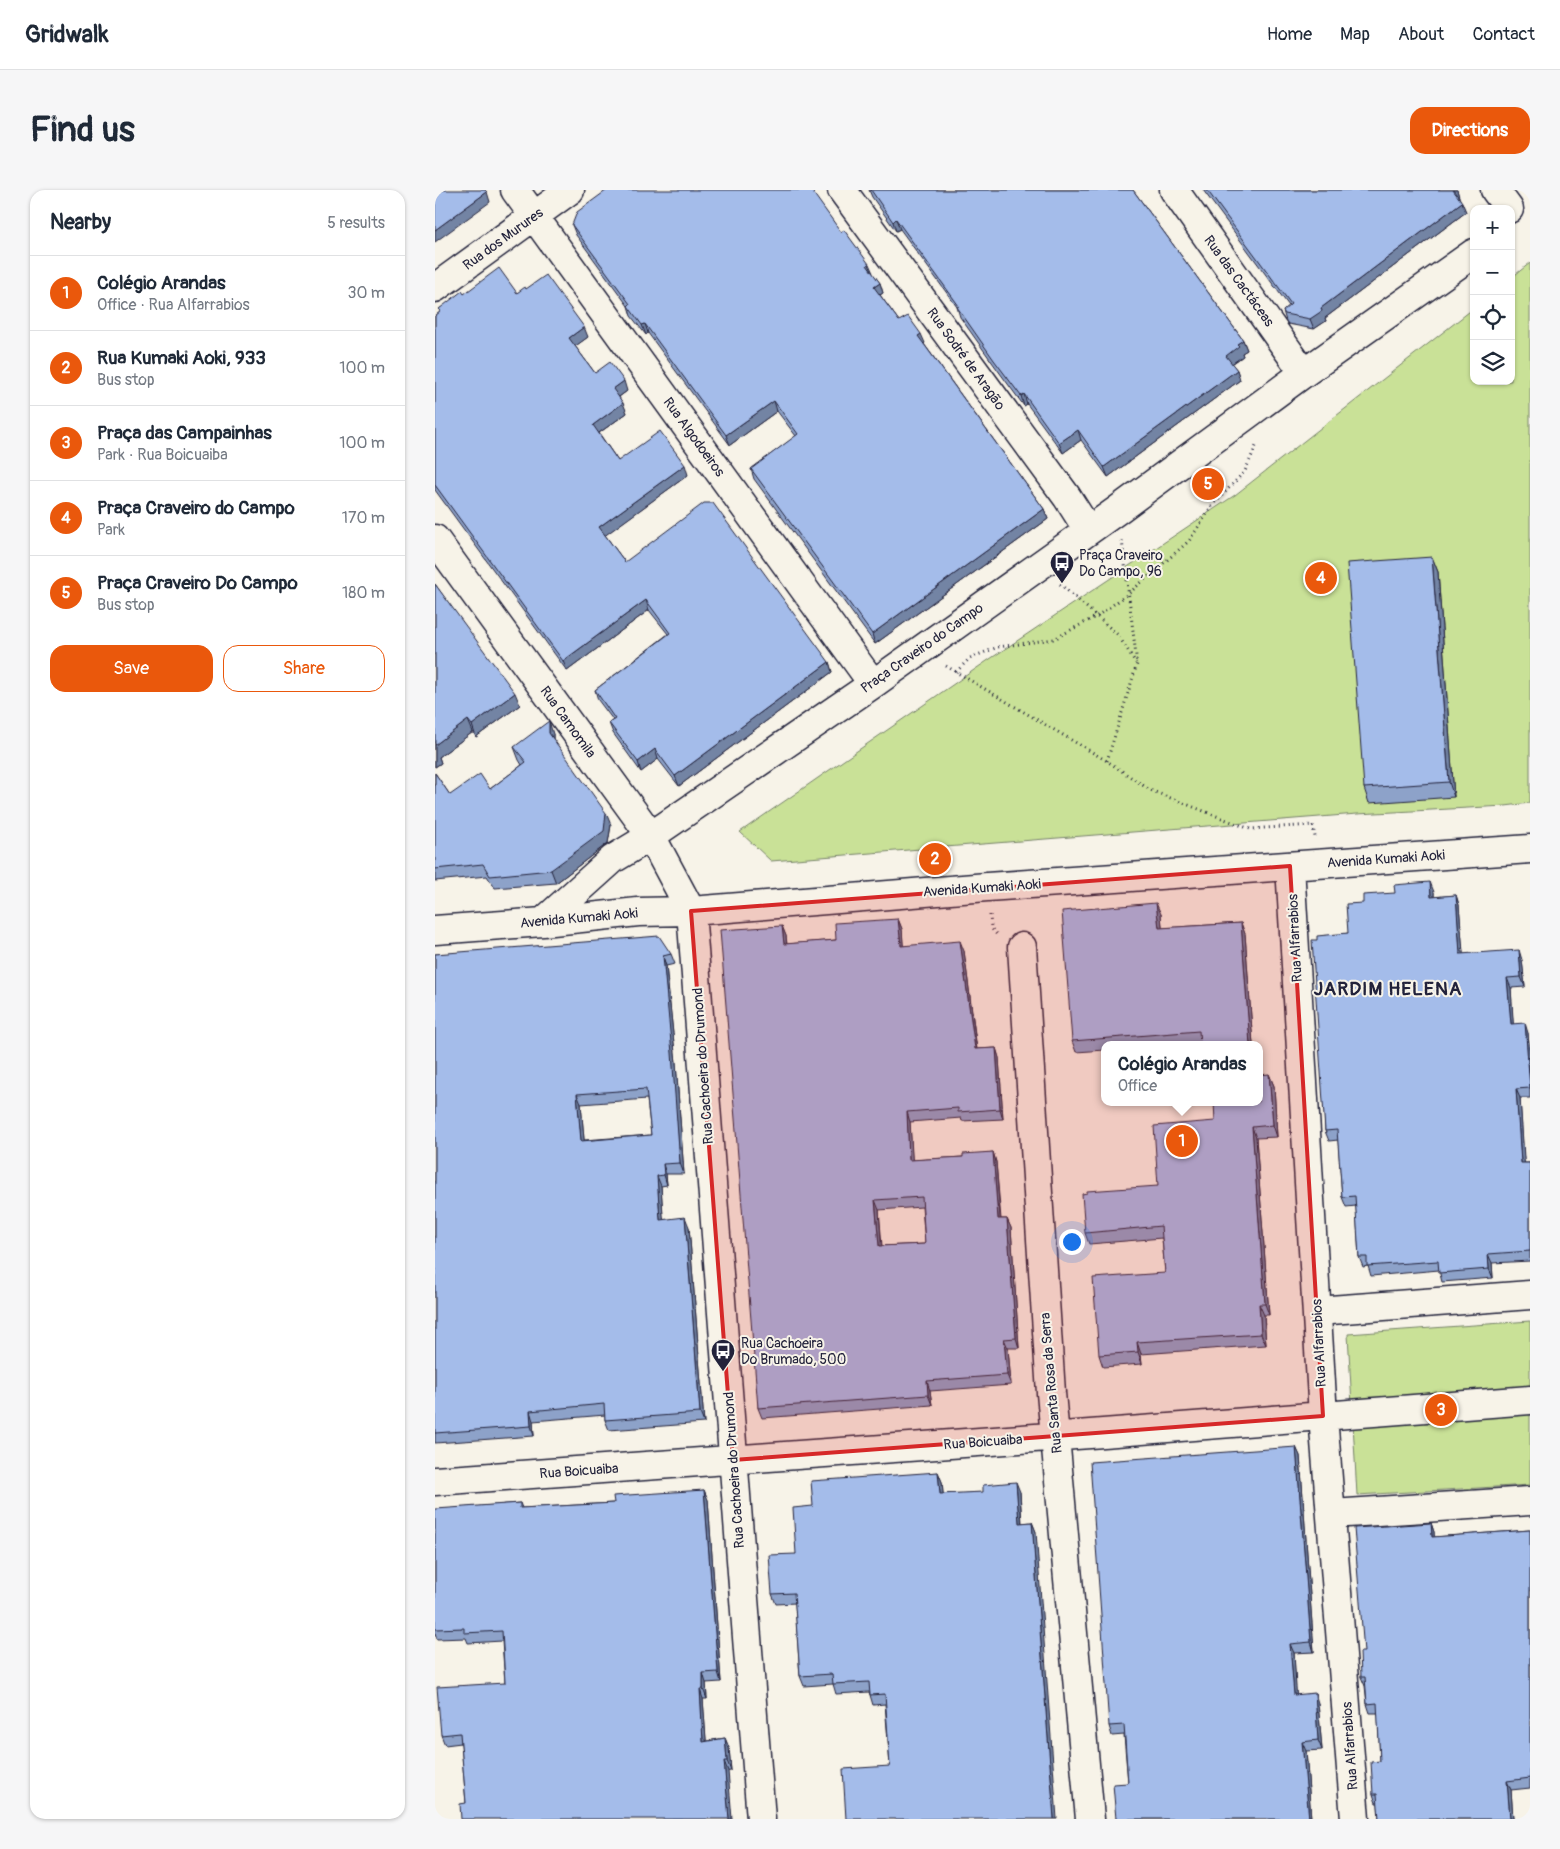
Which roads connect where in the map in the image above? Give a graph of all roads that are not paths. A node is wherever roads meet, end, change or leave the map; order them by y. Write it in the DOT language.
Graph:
graph roads {
  1 [pos="515,190"];
  2 [pos="570,190"];
  3 [pos="842,190"];
  4 [pos="1174,190"];
  5 [pos="1495,190"];
  6 [pos="534,216"];
  7 [pos="1516,216"];
  8 [pos="1470,255"];
  9 [pos="435,288"];
  10 [pos="1304,373"];
  11 [pos="1088,530"];
  12 [pos="435,540"];
  13 [pos="873,684"];
  14 [pos="651,836"];
  15 [pos="1530,849"];
  16 [pos="1290,866"];
  17 [pos="691,911"];
  18 [pos="543,922"];
  19 [pos="435,930"];
  20 [pos="1022,947"];
  21 [pos="1530,1295"];
  22 [pos="1317,1311"];
  23 [pos="1530,1400"];
  24 [pos="1323,1416"];
  25 [pos="1055,1436"];
  26 [pos="733,1460"];
  27 [pos="435,1481"];
  28 [pos="1530,1501"];
  29 [pos="1332,1514"];
  30 [pos="761,1819"];
  31 [pos="1090,1819"];
  32 [pos="1355,1819"];
  1 -- 6 [label="street, Rua Algodoeiros"];
  2 -- 6 [label="street, Rua dos Murures"];
  3 -- 11 [label="street, Rua Sodré de Aragão"];
  4 -- 10 [label="street, Rua das Cactáceas"];
  5 -- 7 [label="street"];
  6 -- 9 [label="street, Rua dos Murures"];
  6 -- 13 [label="street, Rua Algodoeiros"];
  8 -- 10 [label="street, Praça Craveiro do Campo"];
  10 -- 11 [label="street, Praça Craveiro do Campo"];
  11 -- 13 [label="street, Praça Craveiro do Campo"];
  12 -- 14 [label="street, Rua Camomila"];
  13 -- 14 [label="street, Praça Craveiro do Campo"];
  14 -- 17 [label="street, Rua Camomila"];
  14 -- 18 [label="street, Praça Craveiro do Campo"];
  15 -- 16 [label="street, Avenida Kumaki Aoki"];
  16 -- 17 [label="street, Avenida Kumaki Aoki"];
  16 -- 22 [label="street, Rua Alfarrabios"];
  17 -- 18 [label="street, Avenida Kumaki Aoki"];
  17 -- 26 [label="street, Rua Cachoeira do Drumond"];
  18 -- 19 [label="street, Avenida Kumaki Aoki"];
  20 -- 25 [label="street, Rua Santa Rosa da Serra"];
  21 -- 22 [label="street"];
  22 -- 24 [label="street, Rua Alfarrabios"];
  23 -- 24 [label="street, Rua Boicuaiba"];
  24 -- 25 [label="street, Rua Boicuaiba"];
  24 -- 29 [label="street, Rua Alfarrabios"];
  25 -- 26 [label="street, Rua Boicuaiba"];
  25 -- 31 [label="street, Rua Santa Rosa da Serra"];
  26 -- 27 [label="street, Rua Boicuaiba"];
  26 -- 30 [label="street, Rua Cachoeira do Drumond"];
  28 -- 29 [label="street"];
  29 -- 32 [label="street, Rua Alfarrabios"];
}
